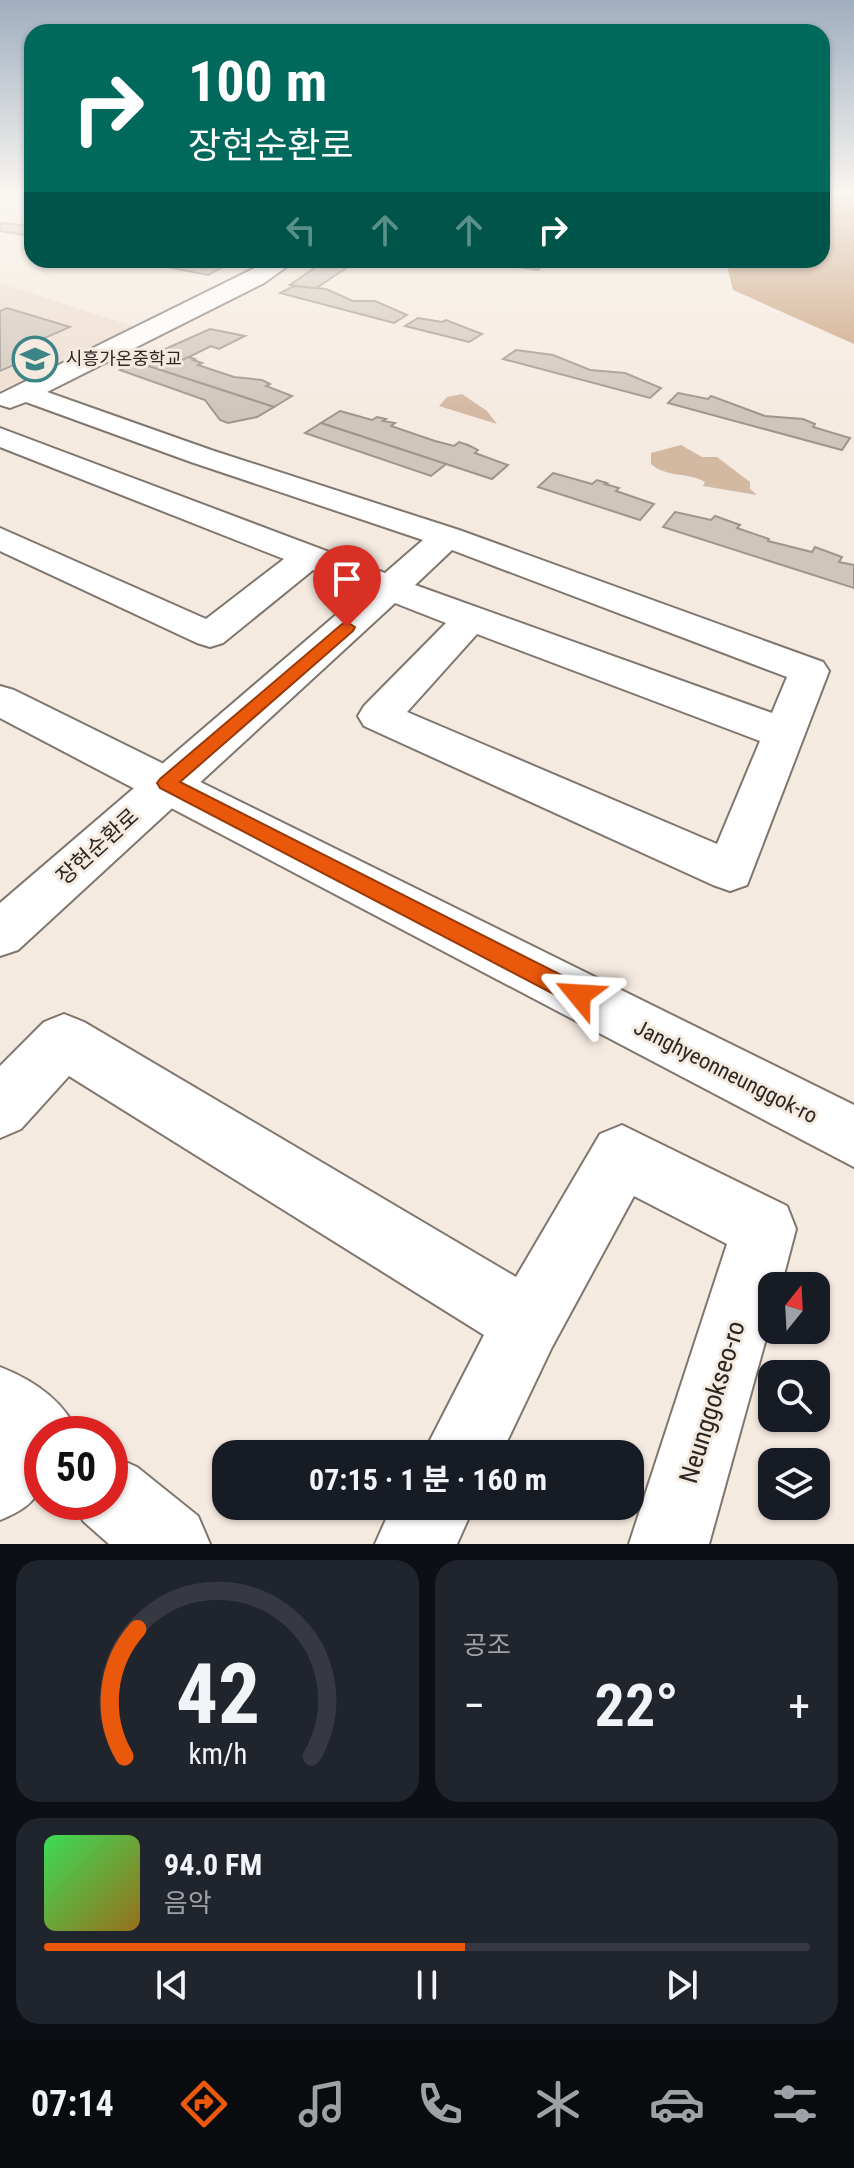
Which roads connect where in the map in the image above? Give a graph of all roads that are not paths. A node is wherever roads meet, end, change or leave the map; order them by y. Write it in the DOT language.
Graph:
graph roads {
  1 [pos="273,268"];
  2 [pos="12,399"];
  3 [pos="6,445"];
  4 [pos="447,537"];
  5 [pos="0,538"];
  6 [pos="308,557"];
  7 [pos="393,588"];
  8 [pos="471,619"];
  9 [pos="0,700"];
  10 [pos="785,734"];
  11 [pos="167,783"];
  12 [pos="0,934"];
  13 [pos="0,1108"];
  14 [pos="854,1137"];
  15 [pos="528,1323"];
  16 [pos="468,1440"];
  17 [pos="128,1509"];
  18 [pos="428,1520"];
  19 [pos="170,1544"];
  20 [pos="415,1544"];
  21 [pos="669,1544"];
  1 -- 2 [label="street"];
  2 -- 4 [label="street"];
  3 -- 6 [label="street"];
  4 -- 7 [label="street, 장현순환로"];
  4 -- 10 [label="street"];
  5 -- 6 [label="street"];
  6 -- 7 [label="street"];
  7 -- 8 [label="street"];
  7 -- 11 [label="street, 장현순환로"];
  8 -- 10 [label="street"];
  8 -- 10 [label="street"];
  9 -- 11 [label="street, Janghyeonneunggok-ro"];
  11 -- 12 [label="street, 장현순환로"];
  11 -- 14 [label="street, Janghyeonneunggok-ro"];
  13 -- 15 [label="street"];
  15 -- 16 [label="street"];
  15 -- 21 [label="street, Neunggokseo-ro"];
  17 -- 19 [label="street"];
  18 -- 20 [label="street"];
}
